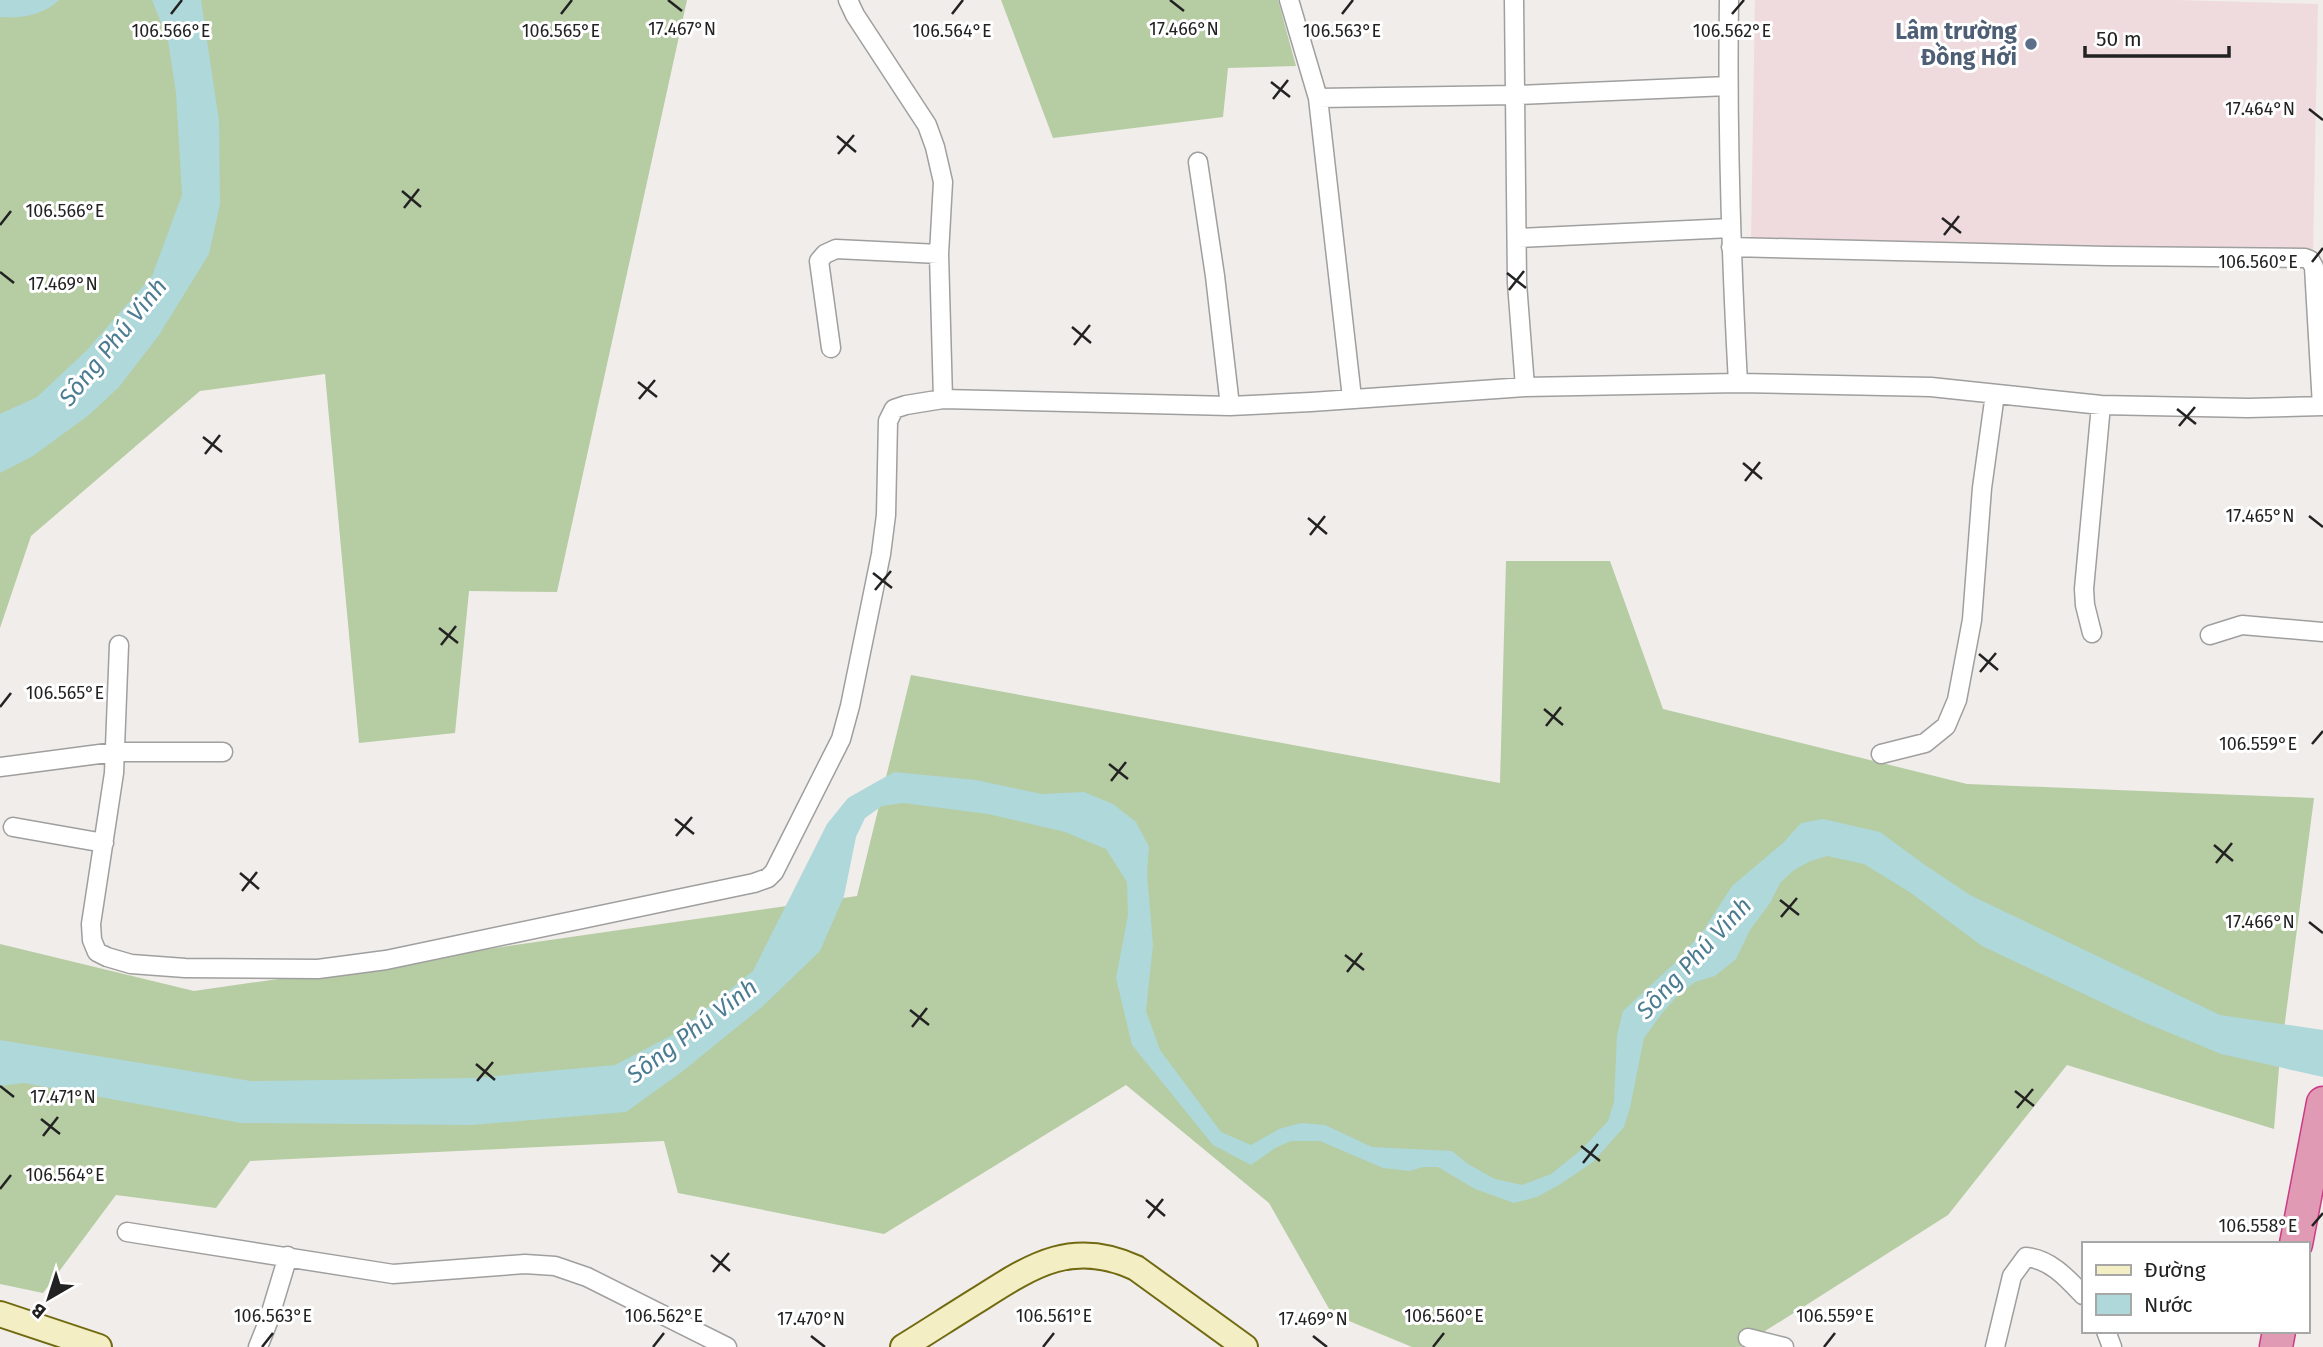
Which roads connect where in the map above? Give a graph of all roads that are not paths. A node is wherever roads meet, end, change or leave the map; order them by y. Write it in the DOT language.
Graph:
graph roads {
  1 [pos="848,0"];
  2 [pos="1289,0"];
  3 [pos="1514,0"];
  4 [pos="1729,0"];
  5 [pos="1728,86"];
  6 [pos="1516,94"];
  7 [pos="1318,98"];
  8 [pos="1198,162"];
  9 [pos="1731,228"];
  10 [pos="1518,238"];
  11 [pos="1731,247"];
  12 [pos="939,254"];
  13 [pos="831,348"];
  14 [pos="1738,383"];
  15 [pos="1525,387"];
  16 [pos="1995,394"];
  17 [pos="1352,398"];
  18 [pos="943,399"];
  19 [pos="2101,405"];
  20 [pos="1230,406"];
  21 [pos="2323,406"];
  22 [pos="2323,632"];
  23 [pos="2092,633"];
  24 [pos="2210,635"];
  25 [pos="119,645"];
  26 [pos="115,752"];
  27 [pos="223,752"];
  28 [pos="1881,754"];
  29 [pos="0,766"];
  30 [pos="13,827"];
  31 [pos="104,843"];
  32 [pos="2322,1110"];
  33 [pos="127,1232"];
  34 [pos="2296,1242"];
  35 [pos="288,1256"];
  36 [pos="2082,1293"];
  37 [pos="0,1314"];
  38 [pos="1748,1338"];
  39 [pos="99,1347"];
  40 [pos="258,1347"];
  41 [pos="727,1347"];
  42 [pos="903,1347"];
  43 [pos="1245,1347"];
  44 [pos="1784,1347"];
  45 [pos="1995,1347"];
  1 -- 12 [label="street"];
  2 -- 7 [label="street"];
  3 -- 6 [label="street"];
  4 -- 5 [label="street"];
  5 -- 6 [label="street"];
  5 -- 9 [label="street"];
  6 -- 7 [label="street"];
  6 -- 10 [label="street"];
  7 -- 17 [label="street"];
  8 -- 20 [label="street"];
  9 -- 10 [label="street"];
  9 -- 11 [label="street"];
  10 -- 15 [label="street"];
  11 -- 14 [label="street"];
  11 -- 21 [label="street"];
  12 -- 13 [label="street"];
  12 -- 18 [label="street"];
  14 -- 15 [label="street"];
  14 -- 16 [label="street"];
  15 -- 17 [label="street"];
  16 -- 19 [label="street"];
  16 -- 28 [label="street"];
  17 -- 20 [label="street"];
  18 -- 20 [label="street"];
  18 -- 31 [label="street"];
  19 -- 21 [label="street"];
  19 -- 23 [label="street"];
  22 -- 24 [label="street"];
  25 -- 26 [label="street"];
  26 -- 27 [label="street"];
  26 -- 29 [label="street"];
  26 -- 31 [label="street"];
  30 -- 31 [label="street"];
  32 -- 34 [label="highway"];
  33 -- 35 [label="street"];
  35 -- 40 [label="street"];
  35 -- 41 [label="street"];
  36 -- 45 [label="street"];
  37 -- 39 [label="main road"];
  38 -- 44 [label="street"];
  42 -- 43 [label="main road"];
}
